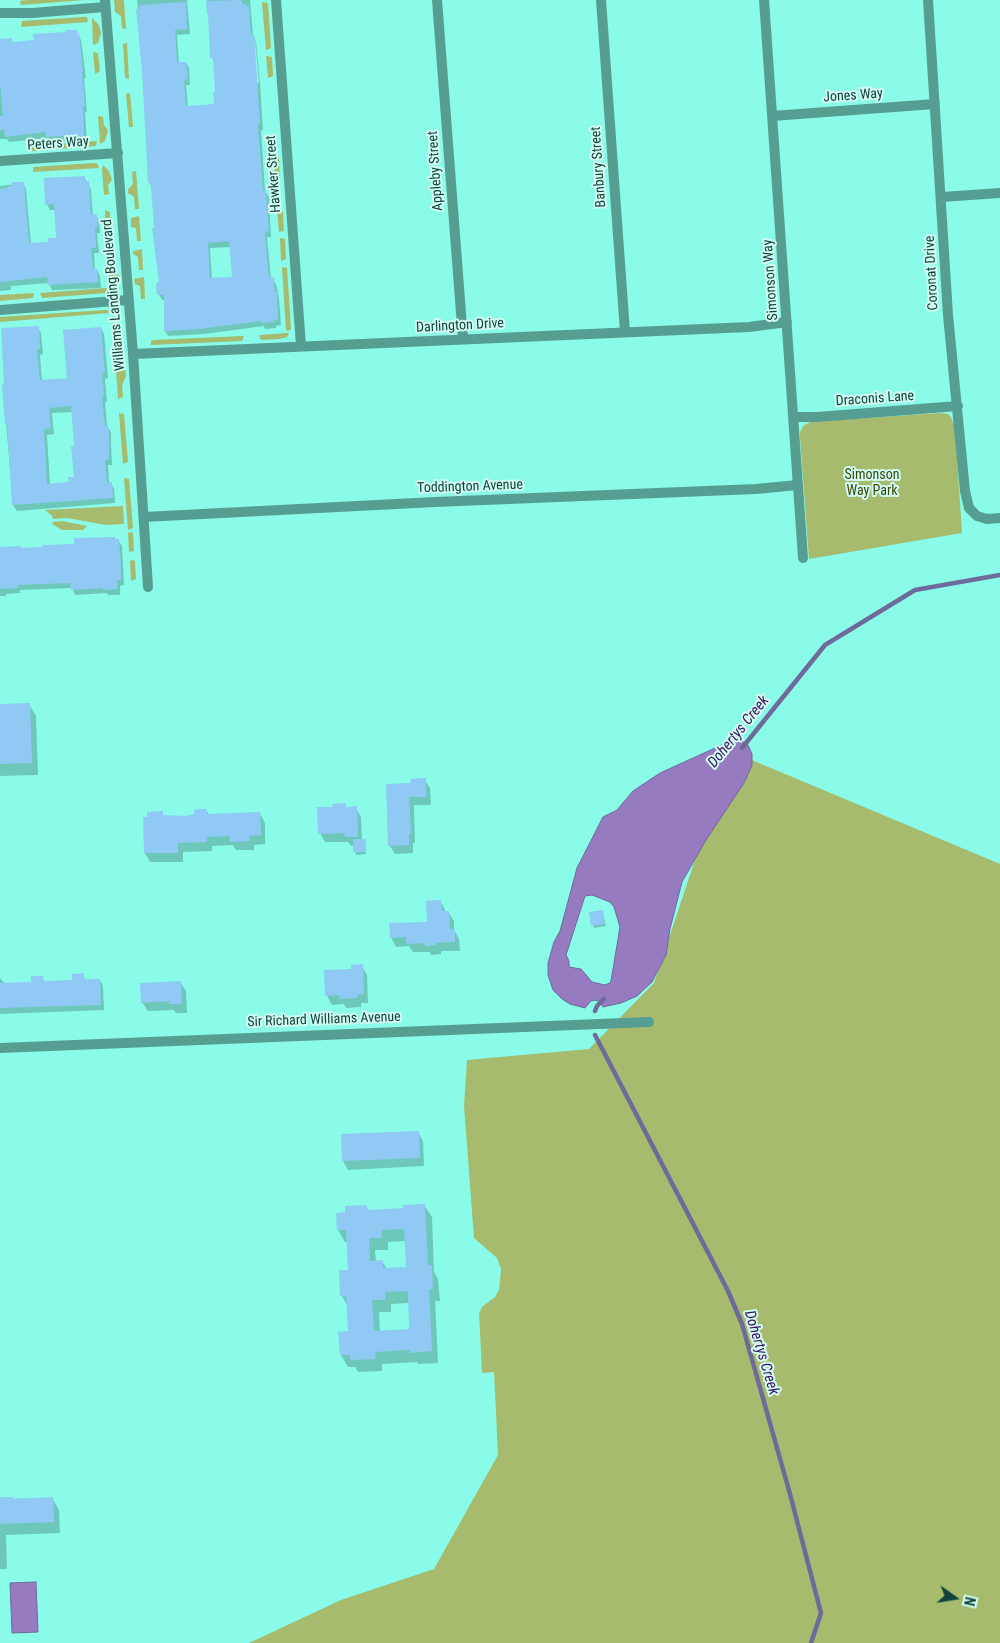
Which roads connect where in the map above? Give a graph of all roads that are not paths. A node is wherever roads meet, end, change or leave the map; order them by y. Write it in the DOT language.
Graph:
graph roads {
  1 [pos="276,0"];
  2 [pos="437,0"];
  3 [pos="601,0"];
  4 [pos="764,0"];
  5 [pos="928,0"];
  6 [pos="105,3"];
  7 [pos="0,13"];
  8 [pos="935,104"];
  9 [pos="772,116"];
  10 [pos="118,153"];
  11 [pos="0,161"];
  12 [pos="1000,193"];
  13 [pos="942,197"];
  14 [pos="128,300"];
  15 [pos="0,310"];
  16 [pos="788,322"];
  17 [pos="625,332"];
  18 [pos="463,339"];
  19 [pos="301,346"];
  20 [pos="133,354"];
  21 [pos="958,406"];
  22 [pos="794,417"];
  23 [pos="798,485"];
  24 [pos="144,517"];
  25 [pos="1000,518"];
  26 [pos="803,558"];
  27 [pos="148,587"];
  28 [pos="649,1022"];
  29 [pos="0,1048"];
  1 -- 19 [label="street, Hawker Street"];
  2 -- 18 [label="street, Appleby Street"];
  3 -- 17 [label="street, Banbury Street"];
  4 -- 9 [label="street, Simonson Way"];
  5 -- 8 [label="street, Coronat Drive"];
  6 -- 7 [label="street"];
  6 -- 10 [label="street, Williams Landing Boulevard"];
  8 -- 9 [label="street, Jones Way"];
  8 -- 13 [label="street, Coronat Drive"];
  9 -- 16 [label="street, Simonson Way"];
  10 -- 11 [label="street, Peters Way"];
  10 -- 14 [label="street, Williams Landing Boulevard"];
  12 -- 13 [label="street"];
  13 -- 21 [label="street, Coronat Drive"];
  14 -- 15 [label="street"];
  14 -- 20 [label="street, Williams Landing Boulevard"];
  16 -- 17 [label="street, Darlington Drive"];
  16 -- 22 [label="street, Simonson Way"];
  17 -- 18 [label="street, Darlington Drive"];
  18 -- 19 [label="street, Darlington Drive"];
  19 -- 20 [label="street, Darlington Drive"];
  20 -- 24 [label="street, Williams Landing Boulevard"];
  21 -- 22 [label="street, Draconis Lane"];
  21 -- 25 [label="street, Coronat Drive"];
  22 -- 23 [label="street, Simonson Way"];
  23 -- 24 [label="street, Toddington Avenue"];
  23 -- 26 [label="street, Simonson Way"];
  24 -- 27 [label="street, Williams Landing Boulevard"];
  28 -- 29 [label="street, Sir Richard Williams Avenue"];
}
